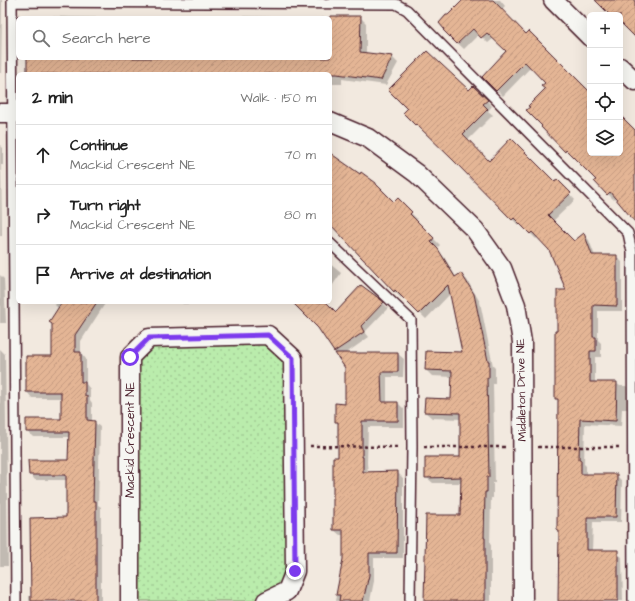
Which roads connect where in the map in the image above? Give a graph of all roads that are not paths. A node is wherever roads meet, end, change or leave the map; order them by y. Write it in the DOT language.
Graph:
graph roads {
  1 [pos="553,0"];
  2 [pos="12,1"];
  3 [pos="587,34"];
  4 [pos="623,69"];
  5 [pos="635,82"];
  6 [pos="11,113"];
  7 [pos="332,123"];
  8 [pos="16,225"];
  9 [pos="332,245"];
  10 [pos="16,601"];
  11 [pos="130,601"];
  12 [pos="266,601"];
  13 [pos="410,601"];
  14 [pos="523,601"];
  15 [pos="633,601"];
  1 -- 3 [label="street"];
  2 -- 6 [label="lane"];
  2 -- 15 [label="lane"];
  4 -- 5 [label="street"];
  6 -- 8 [label="lane"];
  7 -- 14 [label="street, Middleton Drive NE"];
  8 -- 10 [label="lane"];
  9 -- 13 [label="lane"];
  11 -- 12 [label="street, Mackid Crescent NE"];
}
